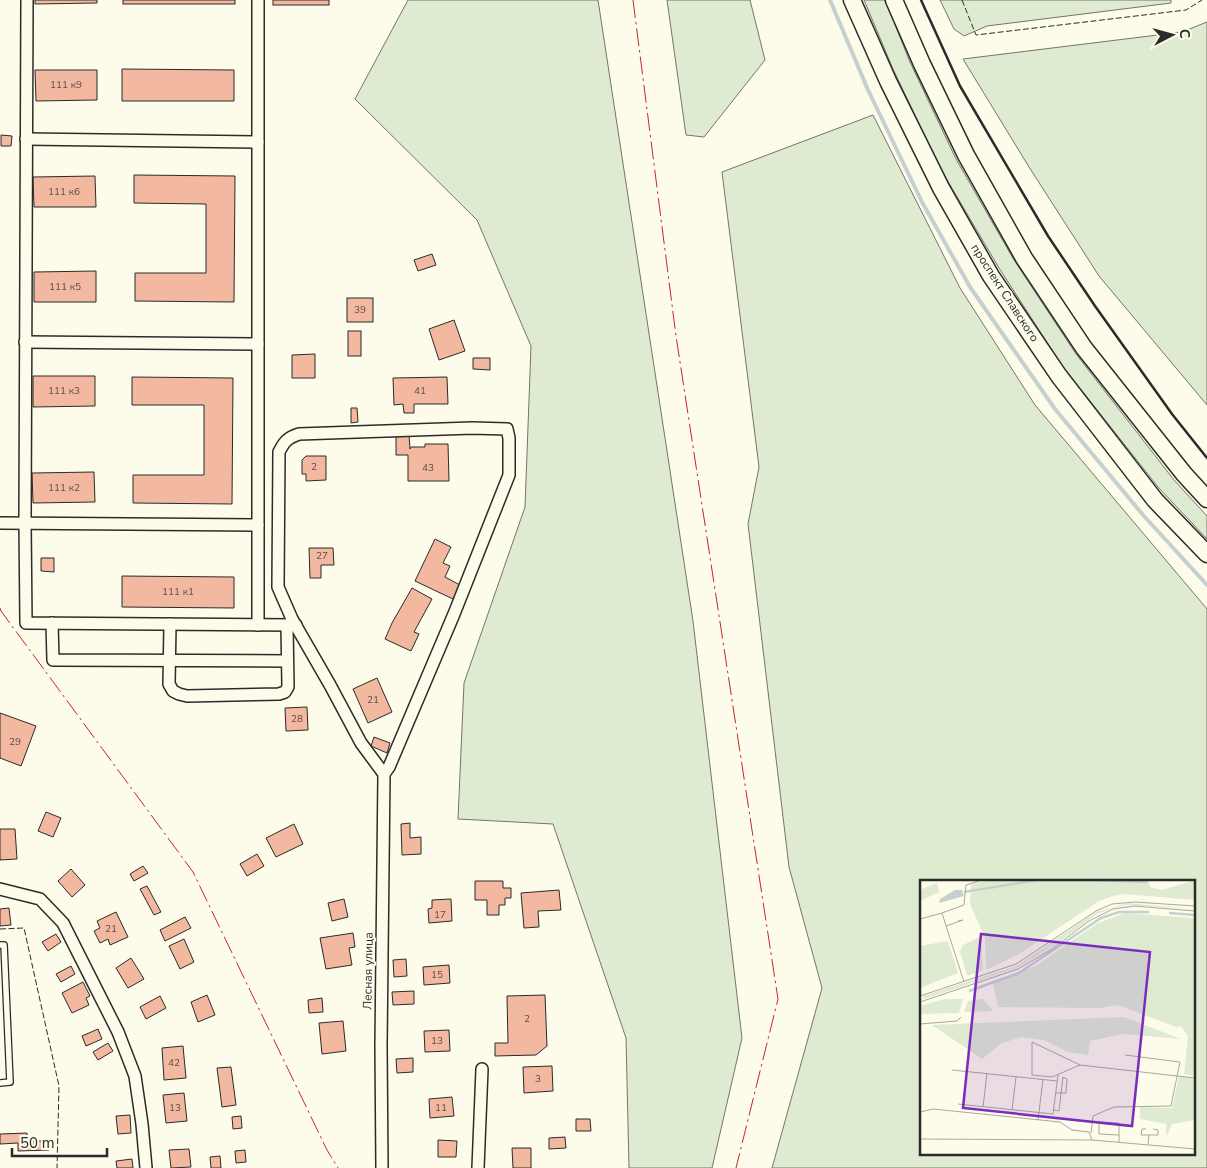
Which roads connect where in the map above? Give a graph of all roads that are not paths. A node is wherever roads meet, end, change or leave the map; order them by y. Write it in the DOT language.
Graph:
graph roads {
  1 [pos="27,0"];
  2 [pos="258,0"];
  3 [pos="852,0"];
  4 [pos="894,0"];
  5 [pos="26,139"];
  6 [pos="258,142"];
  7 [pos="25,342"];
  8 [pos="258,344"];
  9 [pos="1207,499"];
  10 [pos="0,523"];
  11 [pos="25,523"];
  12 [pos="258,525"];
  13 [pos="1207,554"];
  14 [pos="52,623"];
  15 [pos="170,624"];
  16 [pos="258,625"];
  17 [pos="291,625"];
  18 [pos="170,660"];
  19 [pos="287,660"];
  20 [pos="384,774"];
  21 [pos="0,889"];
  22 [pos="0,945"];
  23 [pos="482,1069"];
  24 [pos="0,1083"];
  25 [pos="146,1168"];
  26 [pos="382,1168"];
  27 [pos="478,1168"];
  1 -- 5 [label="street"];
  2 -- 6 [label="street"];
  3 -- 13 [label="main road, проспект Славского"];
  4 -- 9 [label="main road"];
  5 -- 6 [label="street"];
  5 -- 7 [label="street"];
  6 -- 8 [label="street"];
  7 -- 8 [label="street"];
  7 -- 11 [label="street"];
  8 -- 12 [label="street"];
  10 -- 11 [label="street"];
  11 -- 12 [label="street"];
  11 -- 14 [label="street"];
  12 -- 16 [label="street"];
  14 -- 15 [label="street"];
  14 -- 18 [label="street"];
  15 -- 16 [label="street"];
  15 -- 18 [label="street"];
  16 -- 17 [label="street"];
  17 -- 19 [label="street"];
  17 -- 20 [label="street"];
  17 -- 20 [label="street"];
  18 -- 19 [label="street"];
  18 -- 19 [label="street"];
  20 -- 26 [label="street, Лесная улица"];
  21 -- 25 [label="street"];
  22 -- 24 [label="lane"];
  23 -- 27 [label="street"];
}
